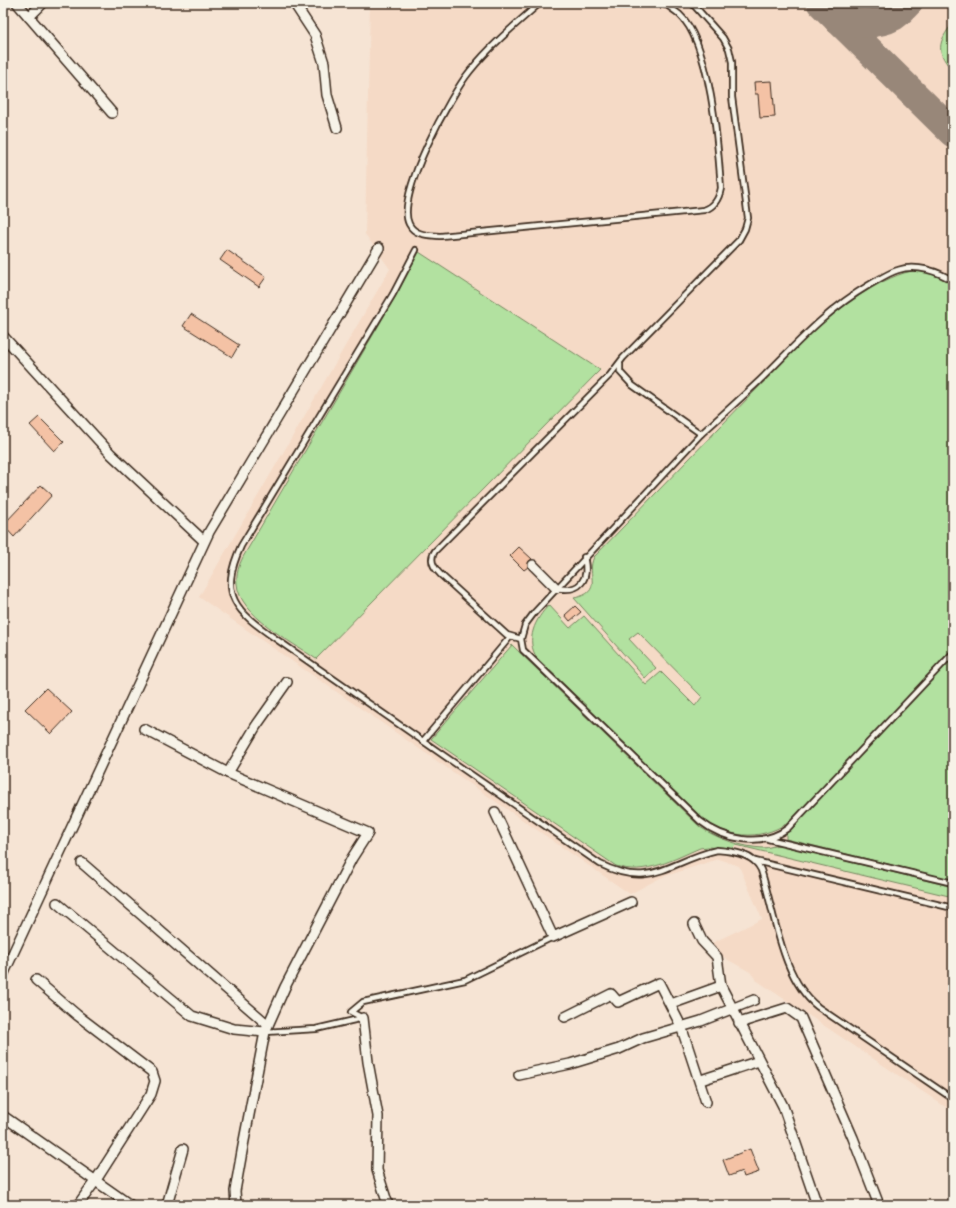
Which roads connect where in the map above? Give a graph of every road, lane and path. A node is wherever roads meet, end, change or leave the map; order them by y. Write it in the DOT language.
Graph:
graph roads {
  1 [pos="17,3"];
  2 [pos="43,3"];
  3 [pos="294,3"];
  4 [pos="540,3"];
  5 [pos="664,3"];
  6 [pos="692,3"];
  7 [pos="29,16"];
  8 [pos="112,113"];
  9 [pos="337,128"];
  10 [pos="379,248"];
  11 [pos="416,250"];
  12 [pos="953,281"];
  13 [pos="3,336"];
  14 [pos="620,362"];
  15 [pos="701,434"];
  16 [pos="204,541"];
  17 [pos="584,557"];
  18 [pos="533,565"];
  19 [pos="556,588"];
  20 [pos="510,637"];
  21 [pos="521,640"];
  22 [pos="953,653"];
  23 [pos="286,682"];
  24 [pos="144,729"];
  25 [pos="422,741"];
  26 [pos="228,772"];
  27 [pos="495,812"];
  28 [pos="766,838"];
  29 [pos="754,861"];
  30 [pos="82,863"];
  31 [pos="953,883"];
  32 [pos="631,902"];
  33 [pos="58,903"];
  34 [pos="953,908"];
  35 [pos="694,924"];
  36 [pos="553,937"];
  37 [pos="3,975"];
  38 [pos="36,980"];
  39 [pos="721,986"];
  40 [pos="754,1000"];
  41 [pos="671,1004"];
  42 [pos="733,1010"];
  43 [pos="566,1017"];
  44 [pos="363,1018"];
  45 [pos="739,1023"];
  46 [pos="681,1026"];
  47 [pos="266,1028"];
  48 [pos="759,1061"];
  49 [pos="519,1075"];
  50 [pos="700,1080"];
  51 [pos="953,1099"];
  52 [pos="706,1102"];
  53 [pos="3,1116"];
  54 [pos="183,1149"];
  55 [pos="96,1180"];
  56 [pos="78,1205"];
  57 [pos="130,1205"];
  58 [pos="167,1205"];
  59 [pos="236,1205"];
  60 [pos="388,1205"];
  61 [pos="817,1205"];
  62 [pos="879,1205"];
  1 -- 7 [label="street"];
  2 -- 7 [label="street"];
  3 -- 9 [label="street"];
  4 -- 5 [label="lane"];
  6 -- 14 [label="lane"];
  7 -- 8 [label="street"];
  10 -- 16 [label="street"];
  11 -- 25 [label="lane"];
  12 -- 15 [label="lane"];
  13 -- 16 [label="street"];
  14 -- 15 [label="lane"];
  14 -- 20 [label="lane"];
  15 -- 17 [label="lane"];
  16 -- 37 [label="street"];
  17 -- 19 [label="lane"];
  17 -- 19 [label="lane"];
  18 -- 19 [label="street"];
  19 -- 21 [label="lane"];
  20 -- 21 [label="lane"];
  20 -- 25 [label="lane"];
  21 -- 28 [label="lane"];
  22 -- 28 [label="lane"];
  23 -- 26 [label="street"];
  24 -- 26 [label="street"];
  25 -- 29 [label="lane"];
  26 -- 47 [label="street"];
  27 -- 36 [label="street"];
  28 -- 31 [label="lane"];
  29 -- 34 [label="lane"];
  29 -- 51 [label="lane"];
  30 -- 47 [label="street"];
  32 -- 36 [label="street"];
  33 -- 47 [label="street"];
  35 -- 39 [label="street"];
  36 -- 44 [label="lane"];
  38 -- 55 [label="street"];
  39 -- 41 [label="street"];
  39 -- 42 [label="street"];
  40 -- 42 [label="street"];
  41 -- 43 [label="street"];
  41 -- 46 [label="street"];
  42 -- 45 [label="street"];
  42 -- 46 [label="street"];
  44 -- 47 [label="lane"];
  44 -- 60 [label="street"];
  45 -- 48 [label="street"];
  45 -- 62 [label="street"];
  46 -- 49 [label="street"];
  46 -- 50 [label="street"];
  47 -- 59 [label="street"];
  48 -- 50 [label="street"];
  48 -- 61 [label="street"];
  50 -- 52 [label="street"];
  53 -- 55 [label="street"];
  54 -- 58 [label="street"];
  55 -- 56 [label="street"];
  55 -- 57 [label="street"];
}
